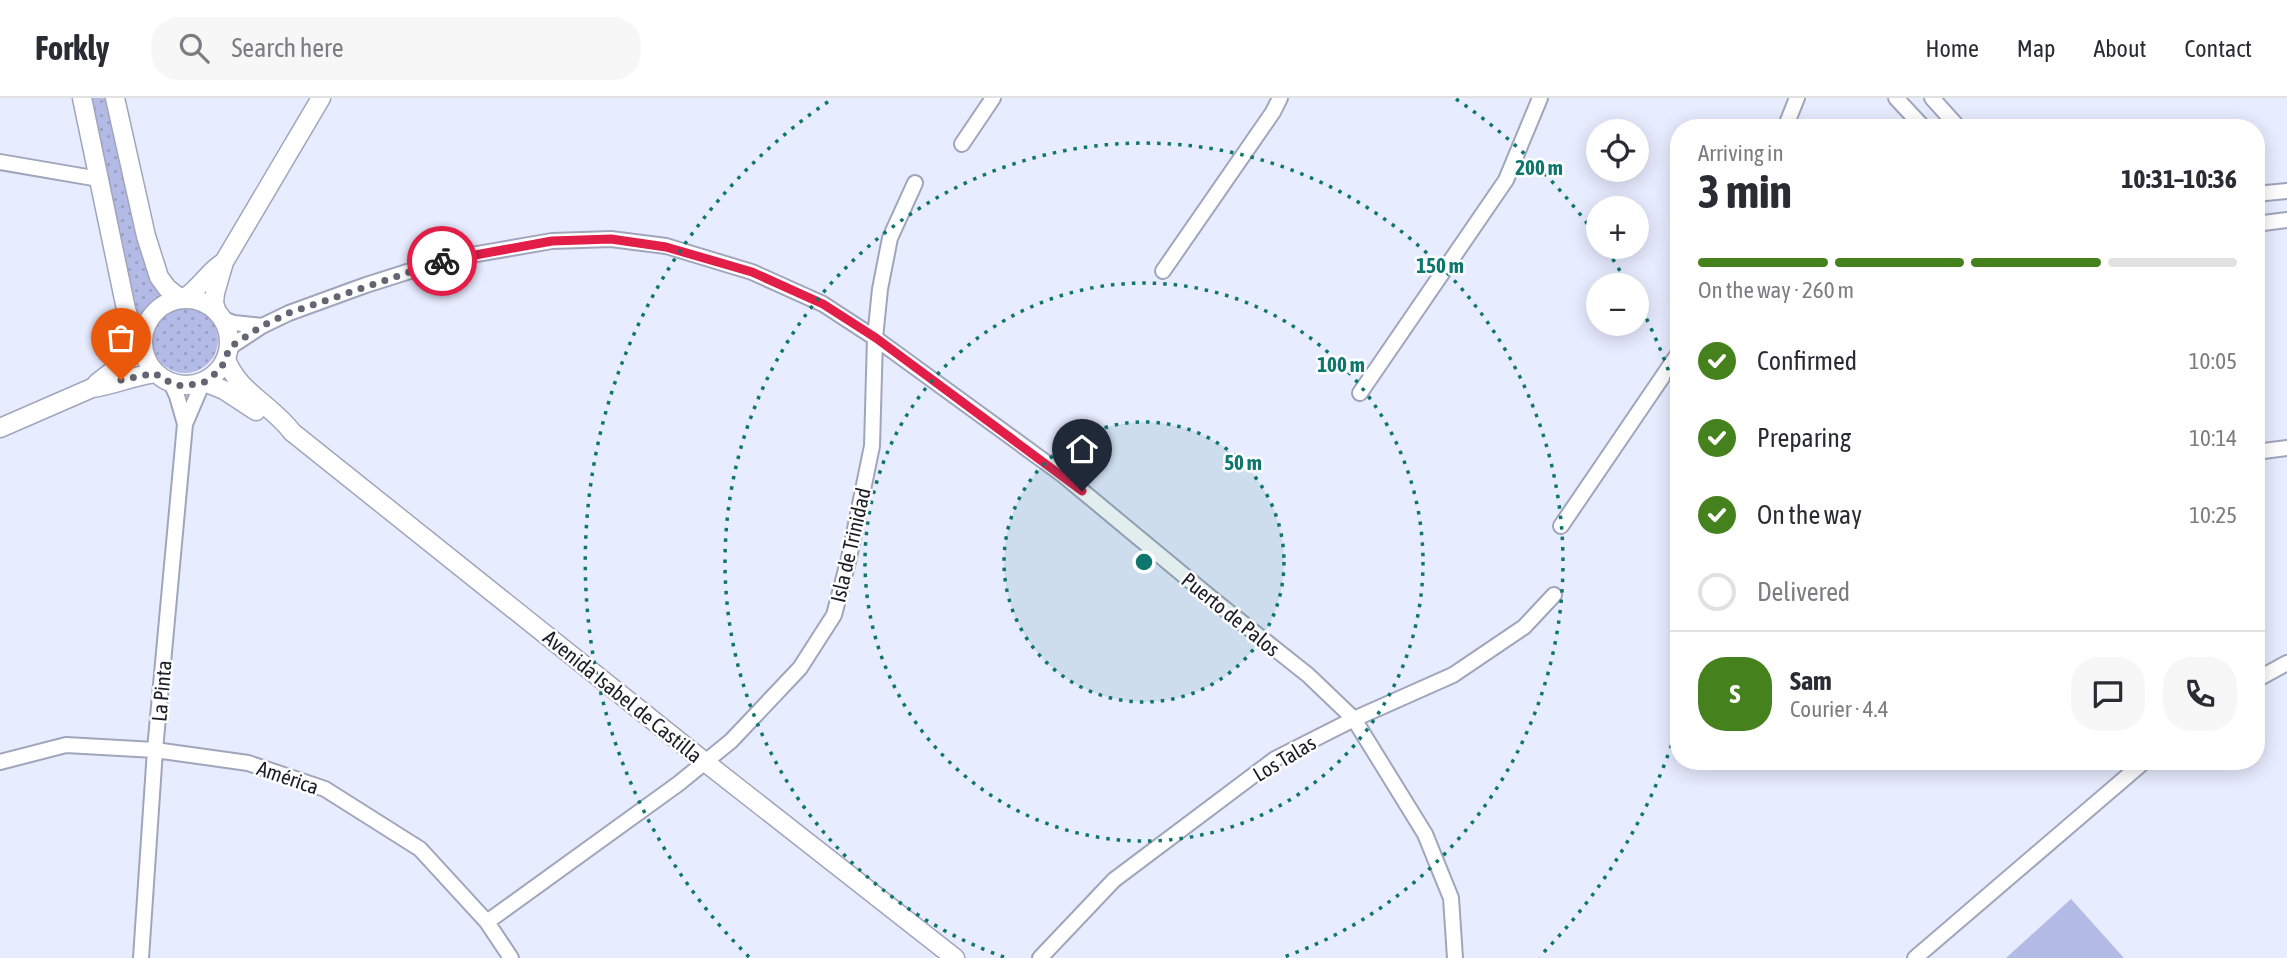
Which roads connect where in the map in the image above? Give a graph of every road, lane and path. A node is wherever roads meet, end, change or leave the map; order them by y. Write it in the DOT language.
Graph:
graph roads {
  1 [pos="82,98"];
  2 [pos="116,98"];
  3 [pos="321,98"];
  4 [pos="993,98"];
  5 [pos="1280,98"];
  6 [pos="1540,98"];
  7 [pos="1797,98"];
  8 [pos="1896,98"];
  9 [pos="1932,98"];
  10 [pos="1789,119"];
  11 [pos="1916,119"];
  12 [pos="1951,119"];
  13 [pos="962,144"];
  14 [pos="0,162"];
  15 [pos="99,179"];
  16 [pos="915,183"];
  17 [pos="2287,191"];
  18 [pos="2265,193"];
  19 [pos="2287,220"];
  20 [pos="2265,223"];
  21 [pos="224,262"];
  22 [pos="1163,271"];
  23 [pos="182,299"];
  24 [pos="220,315"];
  25 [pos="262,326"];
  26 [pos="876,338"];
  27 [pos="142,340"];
  28 [pos="228,353"];
  29 [pos="1670,366"];
  30 [pos="163,378"];
  31 [pos="204,382"];
  32 [pos="92,388"];
  33 [pos="1360,393"];
  34 [pos="185,424"];
  35 [pos="0,428"];
  36 [pos="292,432"];
  37 [pos="2287,448"];
  38 [pos="2265,451"];
  39 [pos="1561,526"];
  40 [pos="1554,595"];
  41 [pos="2287,663"];
  42 [pos="2265,675"];
  43 [pos="1354,719"];
  44 [pos="155,750"];
  45 [pos="0,762"];
  46 [pos="705,762"];
  47 [pos="2135,770"];
  48 [pos="487,922"];
  49 [pos="141,958"];
  50 [pos="511,958"];
  51 [pos="955,958"];
  52 [pos="1040,958"];
  53 [pos="1455,958"];
  54 [pos="1914,958"];
  1 -- 15 [label="street"];
  2 -- 23 [label="street"];
  3 -- 21 [label="street"];
  4 -- 13 [label="street"];
  5 -- 22 [label="street"];
  6 -- 33 [label="street"];
  7 -- 10 [label="street"];
  8 -- 11 [label="street"];
  9 -- 12 [label="street"];
  14 -- 15 [label="street"];
  15 -- 27 [label="street"];
  16 -- 26 [label="street, Isla de Trinidad"];
  17 -- 18 [label="street"];
  19 -- 20 [label="street"];
  21 -- 23 [label="street"];
  21 -- 24 [label="street"];
  23 -- 24 [label="street"];
  23 -- 27 [label="street"];
  24 -- 25 [label="street"];
  24 -- 28 [label="street"];
  25 -- 26 [label="street, Puerto de Palos"];
  25 -- 28 [label="street, Puerto de Palos"];
  26 -- 43 [label="street, Puerto de Palos"];
  26 -- 46 [label="street, Isla de Trinidad"];
  27 -- 30 [label="street"];
  27 -- 32 [label="street"];
  28 -- 31 [label="street"];
  28 -- 36 [label="street"];
  29 -- 39 [label="street"];
  30 -- 31 [label="street"];
  30 -- 32 [label="street"];
  30 -- 34 [label="street, La Pinta"];
  31 -- 34 [label="street, La Pinta"];
  31 -- 36 [label="street"];
  32 -- 35 [label="street"];
  34 -- 44 [label="street, La Pinta"];
  36 -- 46 [label="street, Avenida Isabel de Castilla"];
  37 -- 38 [label="street"];
  40 -- 43 [label="street, Los Talas"];
  41 -- 42 [label="street"];
  43 -- 52 [label="street, Los Talas"];
  43 -- 53 [label="street, Puerto de Palos"];
  44 -- 45 [label="street, América"];
  44 -- 48 [label="street, América"];
  44 -- 49 [label="street, La Pinta"];
  46 -- 48 [label="street, Isla de Trinidad"];
  46 -- 51 [label="street, Avenida Isabel de Castilla"];
  47 -- 54 [label="street"];
  48 -- 50 [label="street, América"];
}
